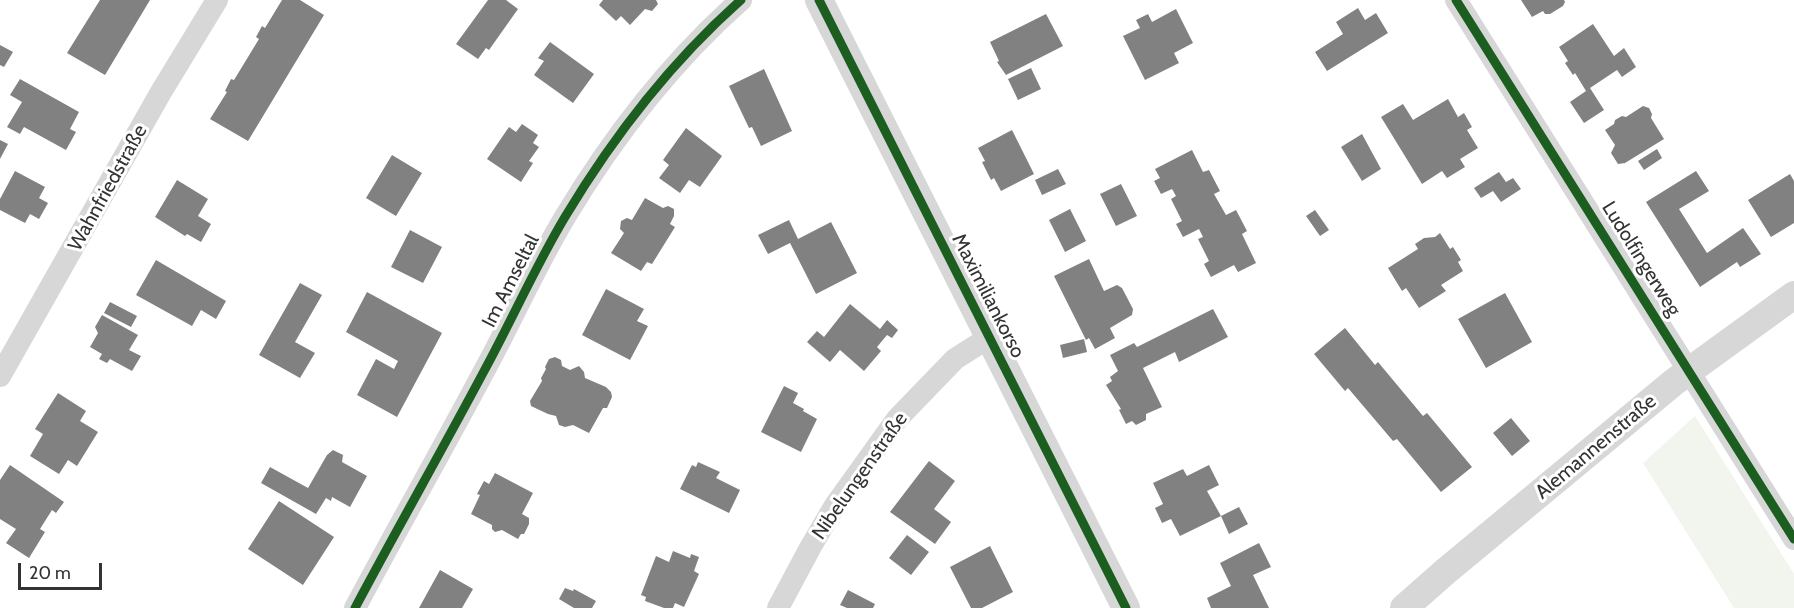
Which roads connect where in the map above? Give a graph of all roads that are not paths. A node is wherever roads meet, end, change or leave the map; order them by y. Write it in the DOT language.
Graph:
graph roads {
  1 [pos="217,0"];
  2 [pos="741,0"];
  3 [pos="819,0"];
  4 [pos="1456,0"];
  5 [pos="1794,295"];
  6 [pos="988,338"];
  7 [pos="1689,370"];
  8 [pos="0,376"];
  9 [pos="1794,539"];
  10 [pos="355,608"];
  11 [pos="778,608"];
  12 [pos="1126,608"];
  13 [pos="1404,608"];
  1 -- 8 [label="street, Wahnfriedstraße"];
  2 -- 10 [label="street, Im Amseltal"];
  3 -- 6 [label="street, Maximiliankorso"];
  4 -- 7 [label="street, Ludolfingerweg"];
  5 -- 7 [label="street, Alemannenstraße"];
  6 -- 11 [label="street, Nibelungenstraße"];
  6 -- 12 [label="street, Maximiliankorso"];
  7 -- 9 [label="street, Ludolfingerweg"];
  7 -- 13 [label="street, Alemannenstraße"];
}
